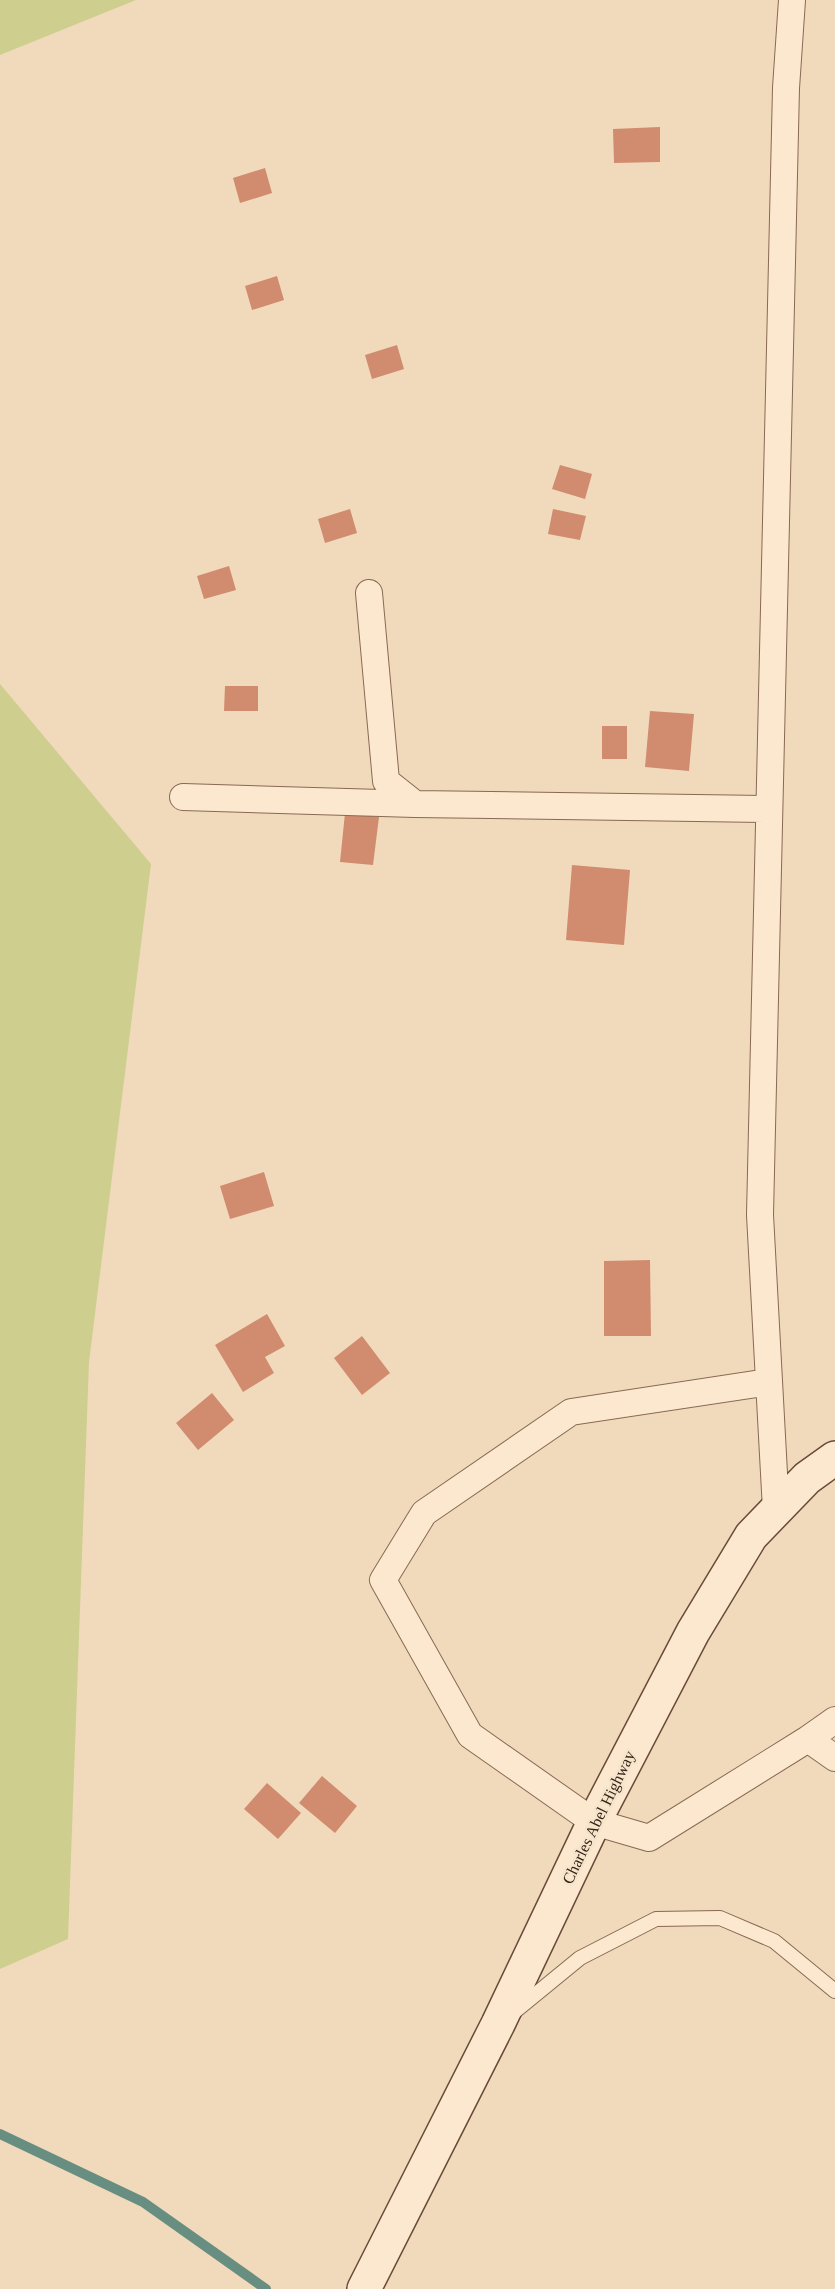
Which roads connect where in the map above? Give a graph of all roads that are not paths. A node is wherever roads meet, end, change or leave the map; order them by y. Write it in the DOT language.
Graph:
graph roads {
  1 [pos="792,0"];
  2 [pos="369,593"];
  3 [pos="183,797"];
  4 [pos="416,804"];
  5 [pos="769,809"];
  6 [pos="769,1382"];
  7 [pos="835,1458"];
  8 [pos="776,1510"];
  9 [pos="835,1720"];
  10 [pos="808,1739"];
  11 [pos="835,1758"];
  12 [pos="594,1822"];
  13 [pos="835,1991"];
  14 [pos="498,2024"];
  15 [pos="364,2289"];
  1 -- 5 [label="street"];
  2 -- 4 [label="street"];
  3 -- 4 [label="street"];
  4 -- 5 [label="street"];
  5 -- 6 [label="street"];
  6 -- 8 [label="street"];
  6 -- 12 [label="street"];
  7 -- 8 [label="main road, Charles Abel Highway"];
  8 -- 12 [label="main road, Charles Abel Highway"];
  9 -- 10 [label="street"];
  10 -- 11 [label="street"];
  10 -- 12 [label="street"];
  12 -- 14 [label="main road, Charles Abel Highway"];
  13 -- 14 [label="lane"];
  14 -- 15 [label="main road, Charles Abel Highway"];
}
